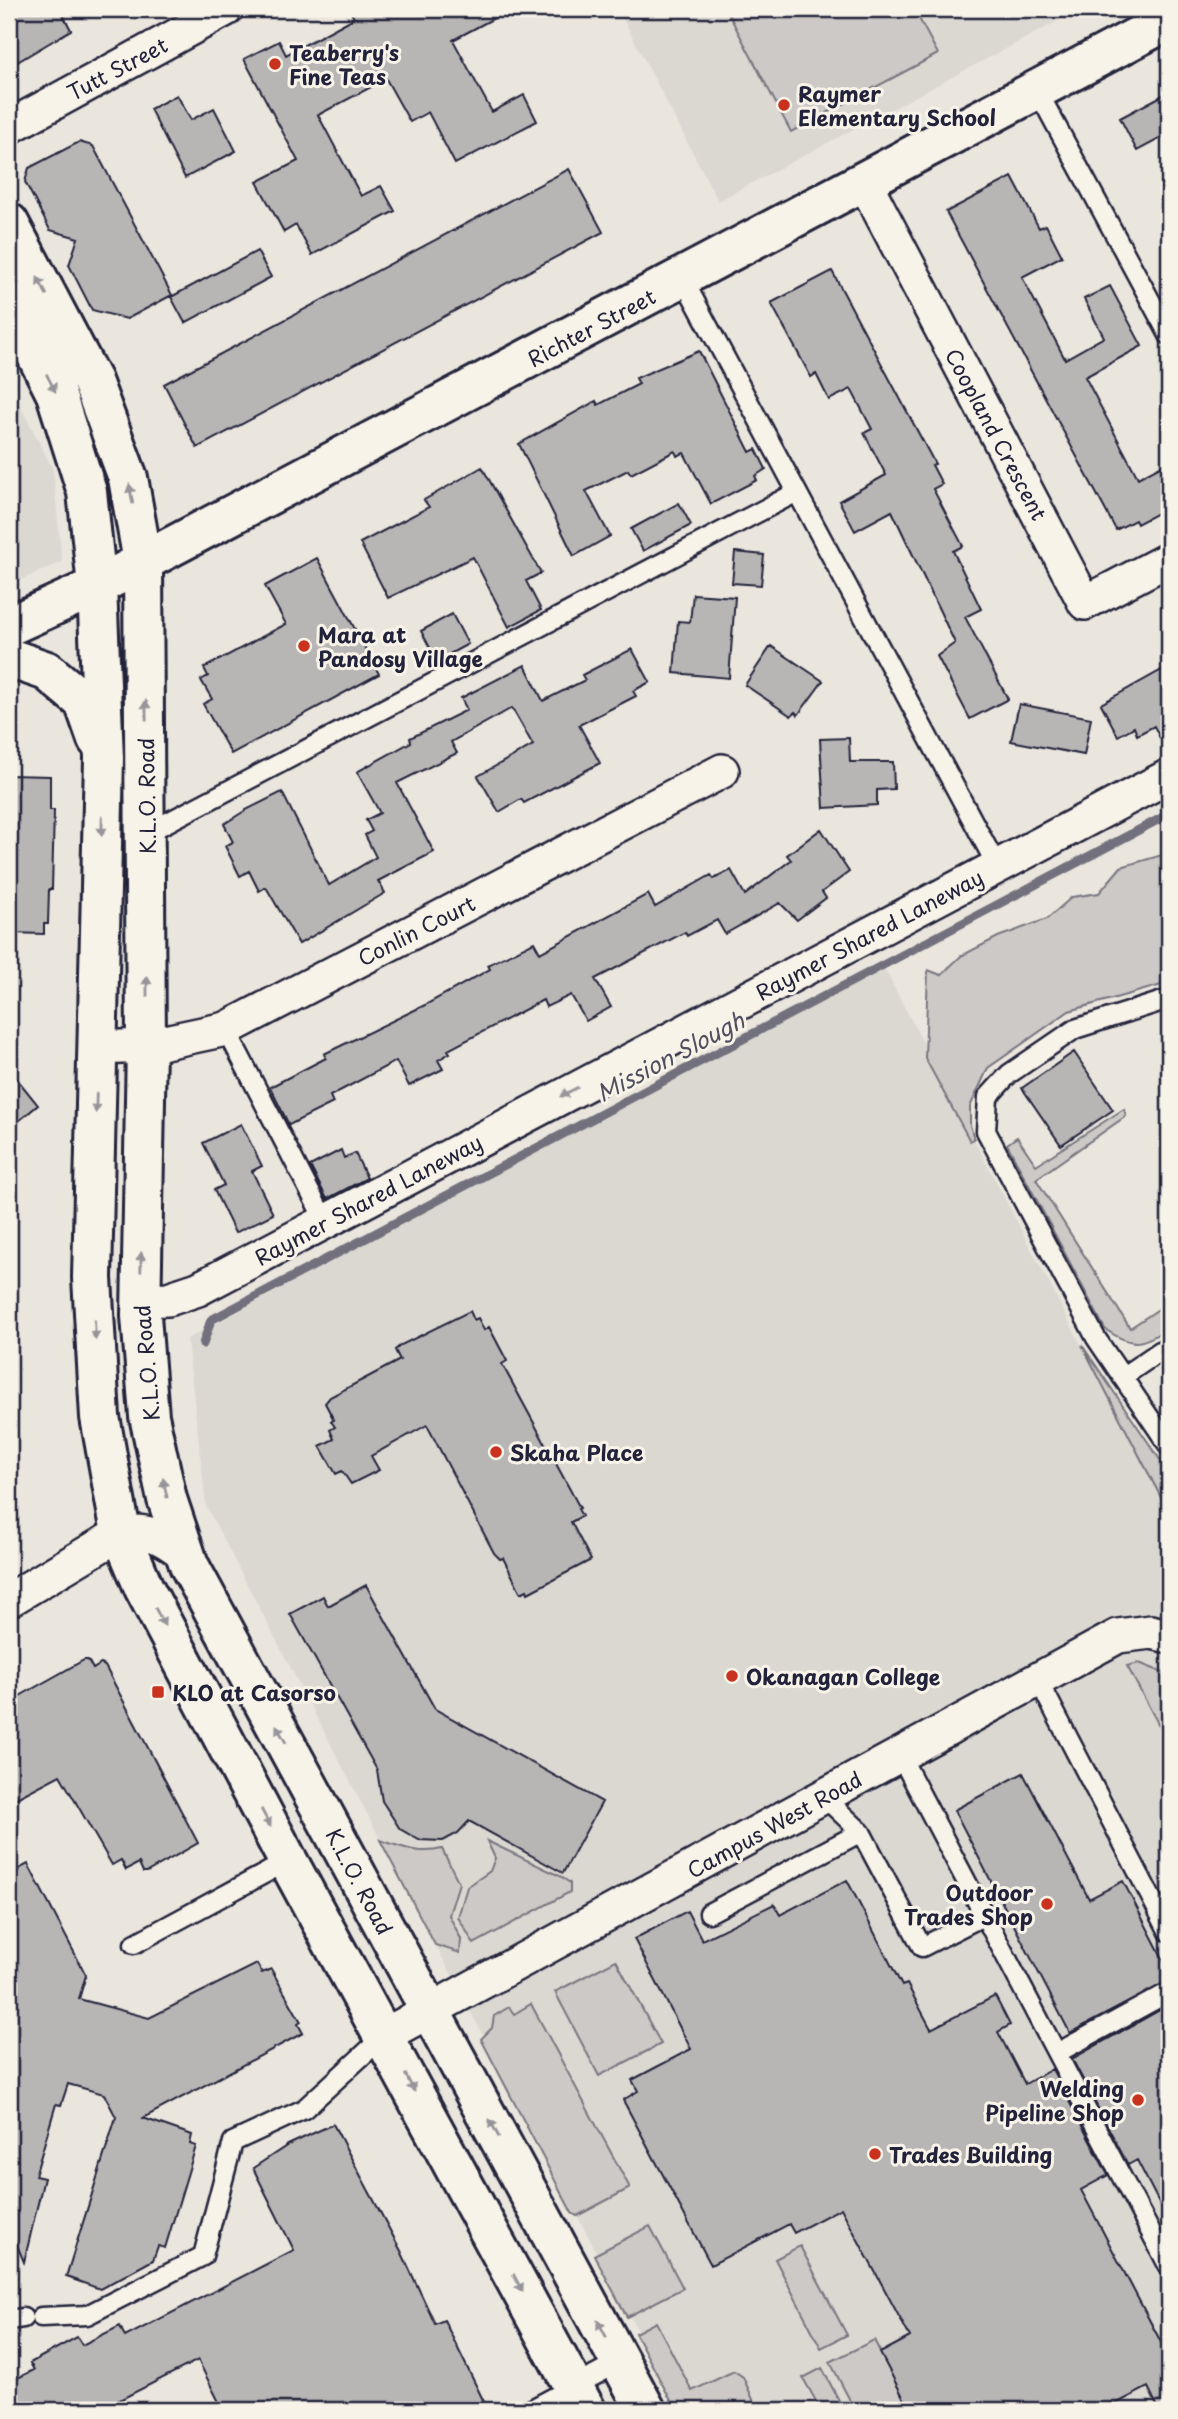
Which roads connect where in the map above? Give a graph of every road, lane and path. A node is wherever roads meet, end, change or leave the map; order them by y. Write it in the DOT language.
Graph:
graph roads {
  1 [pos="226,9"];
  2 [pos="1169,20"];
  3 [pos="1037,90"];
  4 [pos="9,127"];
  5 [pos="864,181"];
  6 [pos="9,223"];
  7 [pos="683,279"];
  8 [pos="9,300"];
  9 [pos="1169,335"];
  10 [pos="797,492"];
  11 [pos="1169,559"];
  12 [pos="144,561"];
  13 [pos="97,586"];
  14 [pos="9,626"];
  15 [pos="9,658"];
  16 [pos="104,758"];
  17 [pos="722,771"];
  18 [pos="1169,776"];
  19 [pos="147,833"];
  20 [pos="997,866"];
  21 [pos="1169,999"];
  22 [pos="226,1029"];
  23 [pos="146,1046"];
  24 [pos="98,1048"];
  25 [pos="325,1221"];
  26 [pos="140,1300"];
  27 [pos="1169,1345"];
  28 [pos="1122,1377"];
  29 [pos="1169,1446"];
  30 [pos="127,1549"];
  31 [pos="183,1553"];
  32 [pos="9,1600"];
  33 [pos="1169,1636"];
  34 [pos="1047,1697"];
  35 [pos="900,1755"];
  36 [pos="824,1797"];
  37 [pos="861,1832"];
  38 [pos="288,1861"];
  39 [pos="709,1913"];
  40 [pos="985,1914"];
  41 [pos="1169,1932"];
  42 [pos="134,1944"];
  43 [pos="1169,1992"];
  44 [pos="429,2009"];
  45 [pos="384,2035"];
  46 [pos="1057,2053"];
  47 [pos="1169,2267"];
  48 [pos="24,2318"];
  49 [pos="620,2362"];
  50 [pos="580,2399"];
  51 [pos="530,2410"];
  52 [pos="646,2410"];
  1 -- 4 [label="street, Tutt Street"];
  2 -- 3 [label="main road, Richter Street"];
  3 -- 5 [label="main road, Richter Street"];
  3 -- 9 [label="lane"];
  5 -- 7 [label="main road, Richter Street"];
  5 -- 11 [label="street, Coopland Crescent"];
  12 -- 6 [label="main road, K.L.O. Road, one-way"];
  7 -- 10 [label="lane"];
  7 -- 12 [label="main road, Richter Street"];
  8 -- 13 [label="main road, K.L.O. Road, one-way"];
  10 -- 19 [label="lane"];
  10 -- 20 [label="lane"];
  12 -- 13 [label="main road, Richter Street"];
  19 -- 12 [label="main road, K.L.O. Road, one-way"];
  13 -- 14 [label="main road, Richter Street"];
  13 -- 16 [label="main road, K.L.O. Road"];
  15 -- 16 [label="main road"];
  16 -- 24 [label="main road, K.L.O. Road, one-way"];
  17 -- 22 [label="street, Conlin Court"];
  18 -- 20 [label="street, Raymer Shared Laneway"];
  23 -- 19 [label="main road, K.L.O. Road, one-way"];
  20 -- 25 [label="street, Raymer Shared Laneway, one-way"];
  21 -- 28 [label="lane"];
  22 -- 23 [label="street, Conlin Court"];
  22 -- 25 [label="lane"];
  23 -- 24 [label="street, Conlin Court"];
  26 -- 23 [label="main road, K.L.O. Road, one-way"];
  24 -- 30 [label="main road, K.L.O. Road, one-way"];
  25 -- 26 [label="street, Raymer Shared Laneway"];
  31 -- 26 [label="main road, K.L.O. Road, one-way"];
  27 -- 28 [label="lane"];
  28 -- 29 [label="lane"];
  30 -- 31 [label="street"];
  30 -- 32 [label="street"];
  30 -- 38 [label="main road, K.L.O. Road, one-way"];
  44 -- 31 [label="main road, K.L.O. Road, one-way"];
  33 -- 35 [label="street, Campus West Road"];
  34 -- 41 [label="lane"];
  35 -- 36 [label="street, Campus West Road"];
  35 -- 40 [label="lane"];
  36 -- 37 [label="lane"];
  36 -- 44 [label="street, Campus West Road"];
  37 -- 39 [label="lane"];
  37 -- 40 [label="lane"];
  38 -- 42 [label="lane"];
  38 -- 45 [label="main road, K.L.O. Road"];
  40 -- 46 [label="lane"];
  43 -- 46 [label="lane"];
  44 -- 45 [label="street, Campus West Road"];
  49 -- 44 [label="main road, K.L.O. Road, one-way"];
  45 -- 48 [label="lane"];
  45 -- 50 [label="main road, K.L.O. Road, one-way"];
  46 -- 47 [label="lane"];
  49 -- 50 [label="lane"];
  49 -- 52 [label="main road, K.L.O. Road"];
  50 -- 51 [label="lane"];
}
